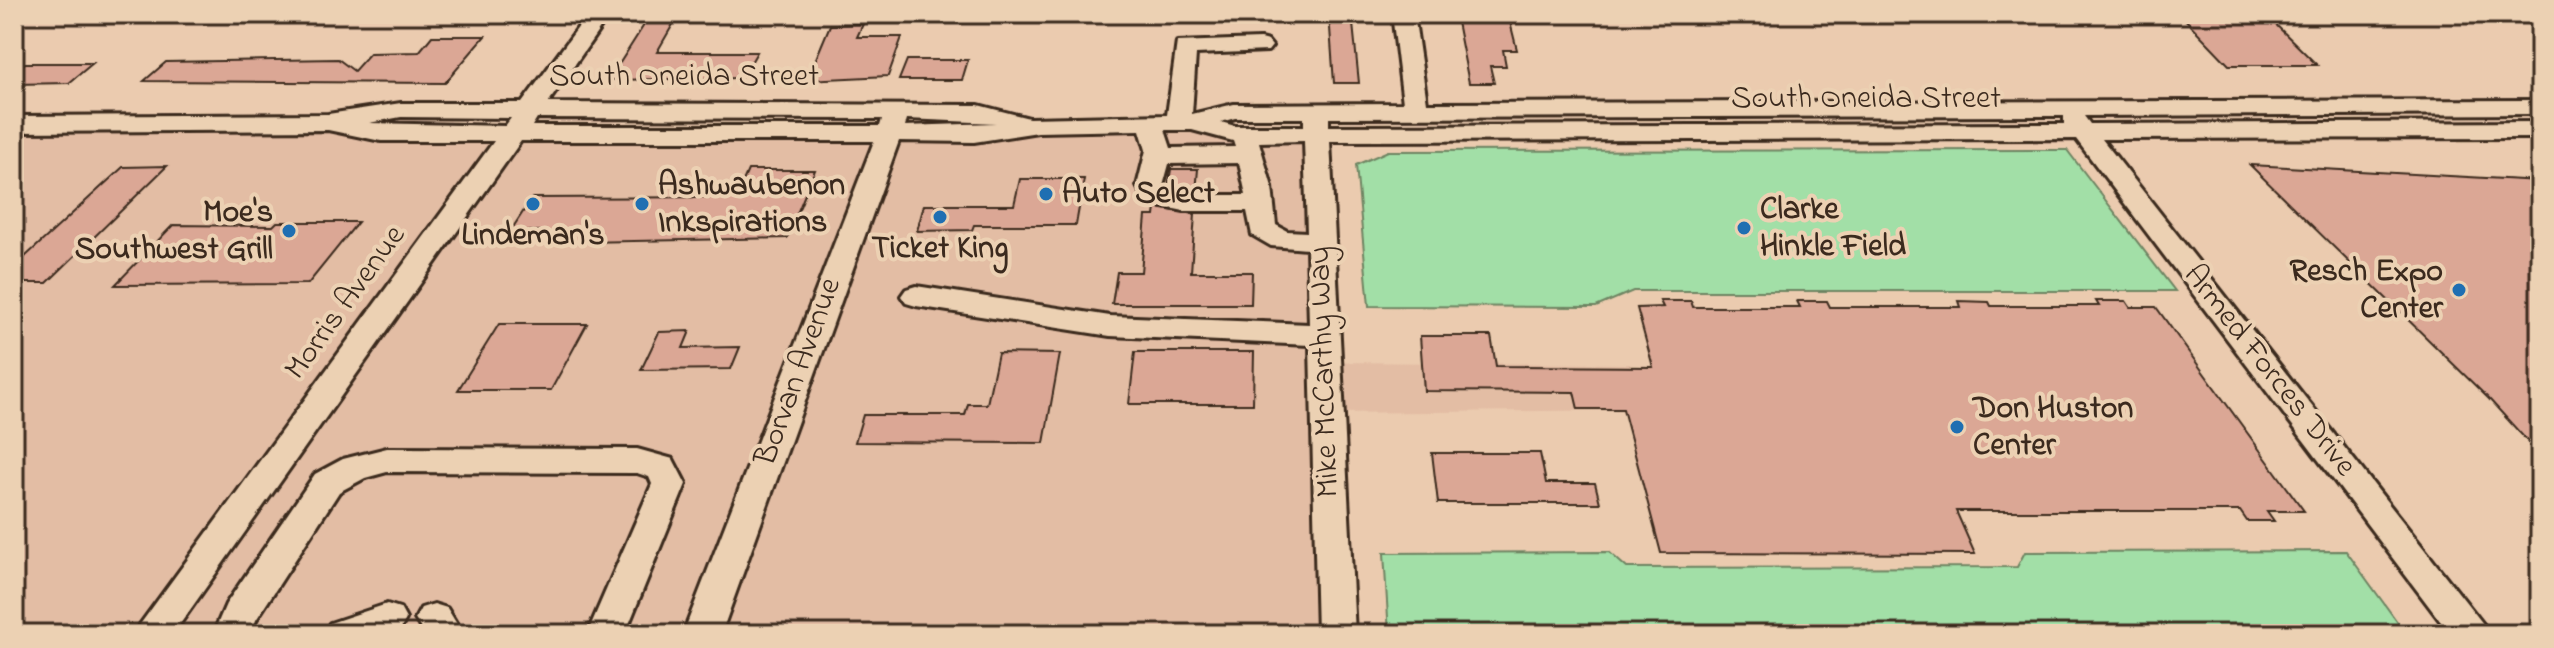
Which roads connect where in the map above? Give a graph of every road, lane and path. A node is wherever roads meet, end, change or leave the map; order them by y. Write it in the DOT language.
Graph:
graph roads {
  1 [pos="599,14"];
  2 [pos="1403,14"];
  3 [pos="1260,46"];
  4 [pos="1595,84"];
  5 [pos="2540,107"];
  6 [pos="1416,110"];
  7 [pos="1604,110"];
  8 [pos="2074,120"];
  9 [pos="521,122"];
  10 [pos="1186,122"];
  11 [pos="1316,122"];
  12 [pos="893,123"];
  13 [pos="1150,123"];
  14 [pos="14,124"];
  15 [pos="2540,130"];
  16 [pos="1248,145"];
  17 [pos="1156,156"];
  18 [pos="1260,203"];
  19 [pos="1320,241"];
  20 [pos="916,296"];
  21 [pos="1324,335"];
  22 [pos="387,619"];
  23 [pos="152,634"];
  24 [pos="232,634"];
  25 [pos="343,634"];
  26 [pos="606,634"];
  27 [pos="702,634"];
  28 [pos="1336,634"];
  29 [pos="2472,634"];
  1 -- 9 [label="street, Morris Avenue"];
  2 -- 6 [label="street"];
  3 -- 10 [label="street"];
  4 -- 7 [label="street"];
  5 -- 8 [label="street, South Oneida Street"];
  6 -- 7 [label="street, South Oneida Street"];
  6 -- 11 [label="street, South Oneida Street"];
  7 -- 8 [label="street, South Oneida Street"];
  8 -- 11 [label="street, South Oneida Street"];
  8 -- 15 [label="street, South Oneida Street"];
  8 -- 29 [label="street, Armed Forces Drive"];
  9 -- 12 [label="street, South Oneida Street"];
  9 -- 14 [label="street, South Oneida Street"];
  9 -- 23 [label="street, Morris Avenue"];
  10 -- 11 [label="street, South Oneida Street"];
  10 -- 13 [label="street, South Oneida Street"];
  10 -- 16 [label="street, South Oneida Street"];
  11 -- 16 [label="street, South Oneida Street"];
  11 -- 19 [label="street, Mike McCarthy Way"];
  12 -- 13 [label="street, South Oneida Street"];
  12 -- 27 [label="street, Borvan Avenue"];
  13 -- 17 [label="street"];
  16 -- 17 [label="street"];
  16 -- 18 [label="street"];
  17 -- 18 [label="street"];
  18 -- 19 [label="street"];
  19 -- 21 [label="street, Mike McCarthy Way"];
  20 -- 21 [label="street"];
  21 -- 28 [label="street, Mike McCarthy Way"];
  22 -- 25 [label="street"];
  24 -- 26 [label="street"];
}
